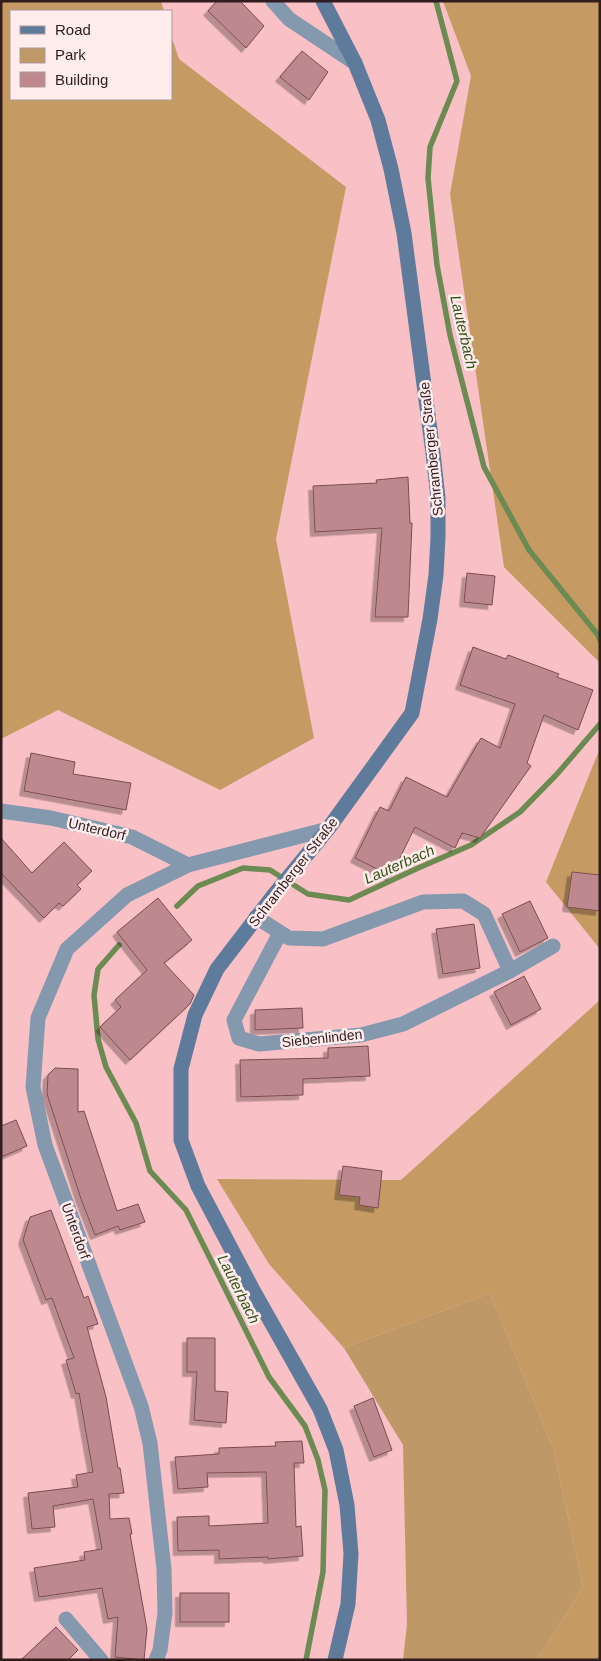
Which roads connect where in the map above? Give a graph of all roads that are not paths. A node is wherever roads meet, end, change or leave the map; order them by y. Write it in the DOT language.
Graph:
graph roads {
  1 [pos="273,1"];
  2 [pos="323,1"];
  3 [pos="355,63"];
  4 [pos="1,811"];
  5 [pos="328,829"];
  6 [pos="188,864"];
  7 [pos="256,918"];
  8 [pos="280,933"];
  9 [pos="553,946"];
  10 [pos="510,971"];
  11 [pos="66,1620"];
  12 [pos="101,1660"];
  13 [pos="156,1660"];
  14 [pos="335,1660"];
  1 -- 3 [label="street"];
  2 -- 3 [label="main road, Schramberger Straße"];
  3 -- 5 [label="main road, Schramberger Straße"];
  4 -- 6 [label="street, Unterdorf"];
  5 -- 6 [label="street, Unterdorf"];
  5 -- 7 [label="main road, Schramberger Straße"];
  6 -- 13 [label="street, Unterdorf"];
  7 -- 8 [label="street"];
  7 -- 14 [label="main road, Schramberger Straße"];
  8 -- 10 [label="street"];
  8 -- 10 [label="street, Siebenlinden"];
  9 -- 10 [label="street, Siebenlinden"];
  11 -- 12 [label="street"];
}
